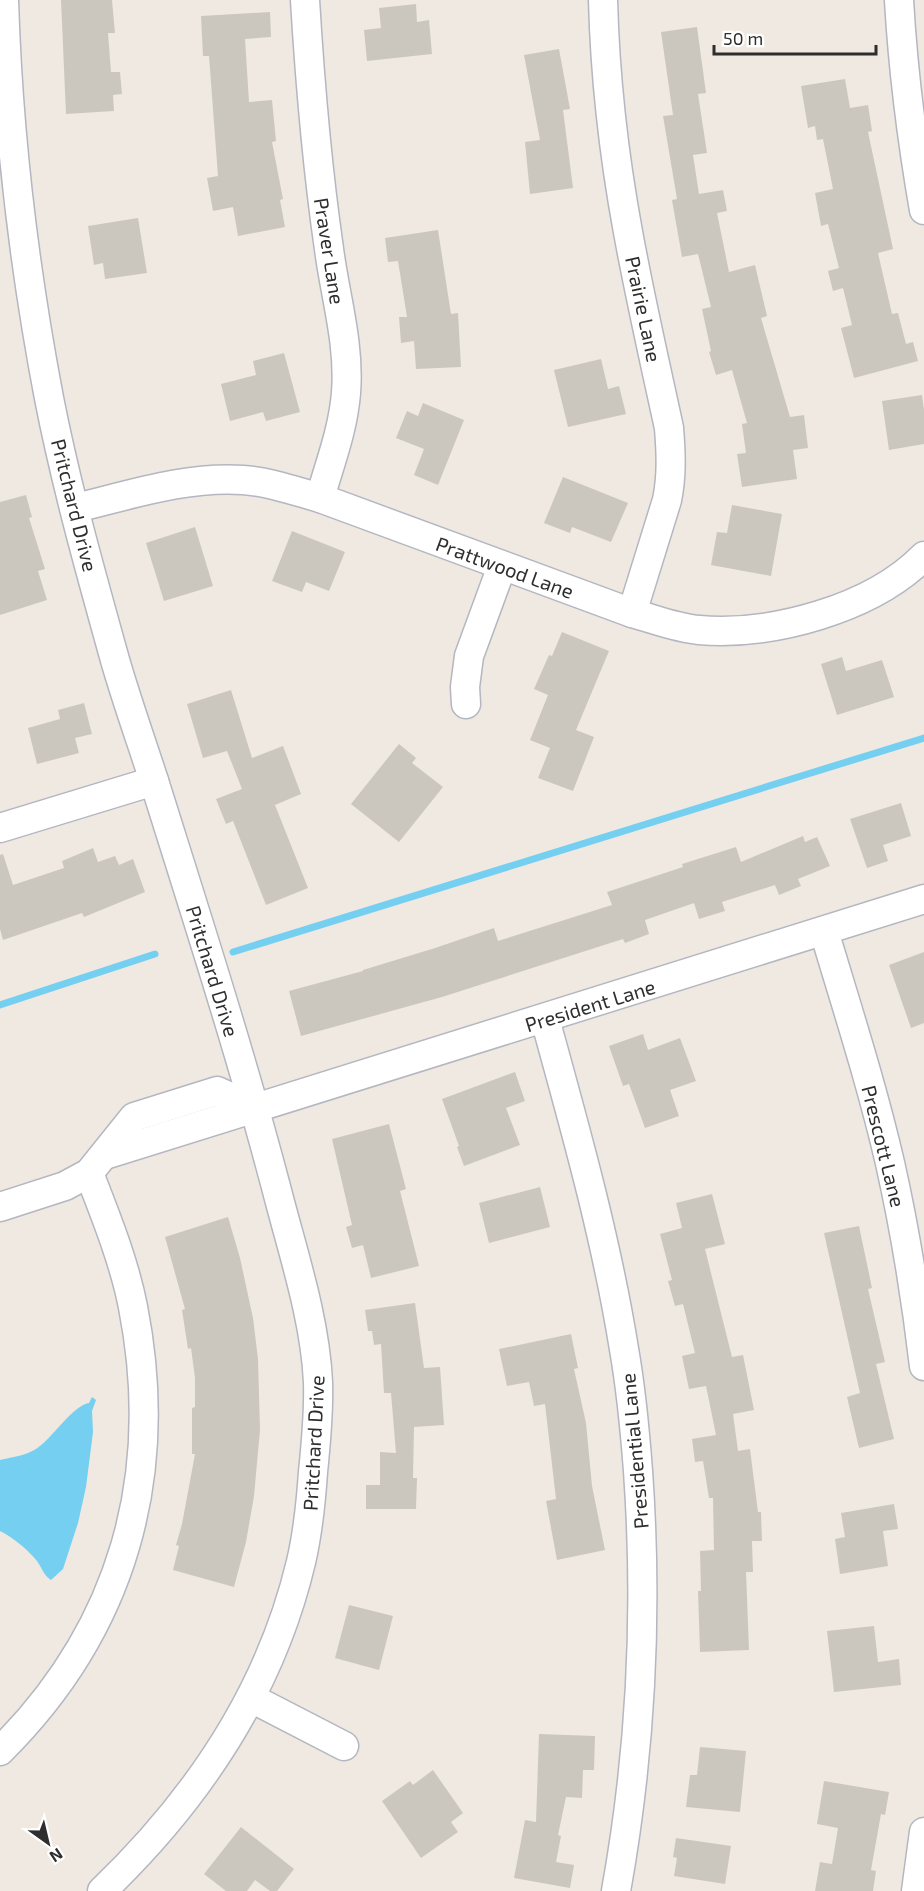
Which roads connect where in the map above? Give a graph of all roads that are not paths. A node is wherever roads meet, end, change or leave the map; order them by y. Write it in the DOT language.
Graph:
graph roads {
  1 [pos="4,0"];
  2 [pos="305,0"];
  3 [pos="603,0"];
  4 [pos="899,0"];
  5 [pos="924,210"];
  6 [pos="320,498"];
  7 [pos="75,508"];
  8 [pos="924,556"];
  9 [pos="502,566"];
  10 [pos="632,613"];
  11 [pos="466,704"];
  12 [pos="154,781"];
  13 [pos="0,828"];
  14 [pos="924,899"];
  15 [pos="824,931"];
  16 [pos="545,1019"];
  17 [pos="255,1107"];
  18 [pos="97,1164"];
  19 [pos="0,1207"];
  20 [pos="924,1366"];
  21 [pos="251,1698"];
  22 [pos="344,1746"];
  23 [pos="0,1751"];
  24 [pos="924,1832"];
  25 [pos="102,1891"];
  26 [pos="616,1891"];
  27 [pos="916,1891"];
  1 -- 7 [label="street, Pritchard Drive"];
  2 -- 6 [label="street, Praver Lane"];
  3 -- 10 [label="street, Prairie Lane"];
  4 -- 5 [label="street"];
  6 -- 7 [label="street, Prattwood Lane"];
  6 -- 9 [label="street, Prattwood Lane"];
  7 -- 12 [label="street, Pritchard Drive"];
  8 -- 10 [label="street, Prattwood Lane"];
  9 -- 10 [label="street, Prattwood Lane"];
  9 -- 11 [label="street"];
  12 -- 13 [label="street"];
  12 -- 17 [label="street, Pritchard Drive"];
  14 -- 15 [label="street, President Lane"];
  15 -- 16 [label="street, President Lane"];
  15 -- 20 [label="street, Prescott Lane"];
  16 -- 17 [label="street, President Lane"];
  16 -- 26 [label="street, Presidential Lane"];
  17 -- 18 [label="street, President Lane"];
  17 -- 21 [label="street, Pritchard Drive"];
  18 -- 19 [label="street, President Lane"];
  18 -- 23 [label="street"];
  21 -- 22 [label="street"];
  21 -- 25 [label="street, Pritchard Drive"];
  24 -- 27 [label="street"];
}
